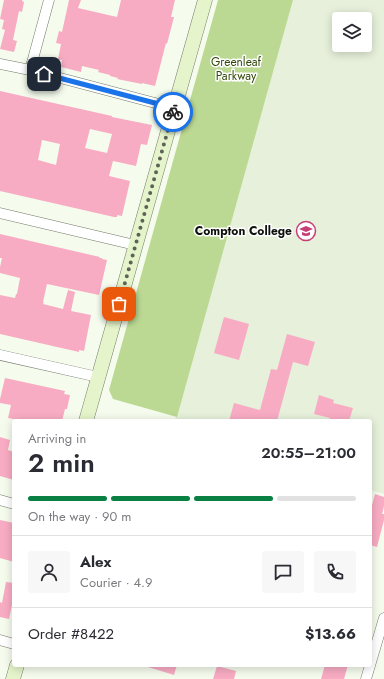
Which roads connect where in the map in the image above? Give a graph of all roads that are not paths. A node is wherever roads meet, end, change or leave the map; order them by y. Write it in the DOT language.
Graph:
graph roads {
  1 [pos="49,0"];
  2 [pos="204,0"];
  3 [pos="0,64"];
  4 [pos="30,70"];
  5 [pos="174,108"];
  6 [pos="0,213"];
  7 [pos="136,245"];
  8 [pos="0,355"];
  9 [pos="98,378"];
  10 [pos="87,419"];
  11 [pos="0,500"];
  12 [pos="12,503"];
  13 [pos="384,618"];
  14 [pos="0,640"];
  15 [pos="12,643"];
  16 [pos="372,659"];
  17 [pos="17,667"];
  18 [pos="370,667"];
  19 [pos="14,679"];
  20 [pos="366,679"];
  1 -- 4 [label="street"];
  2 -- 5 [label="street"];
  3 -- 4 [label="street"];
  4 -- 5 [label="street"];
  5 -- 7 [label="street"];
  6 -- 7 [label="street"];
  7 -- 9 [label="street"];
  8 -- 9 [label="street"];
  9 -- 10 [label="street"];
  11 -- 12 [label="street"];
  13 -- 16 [label="street"];
  14 -- 15 [label="street"];
  17 -- 19 [label="street"];
  18 -- 20 [label="street"];
}
